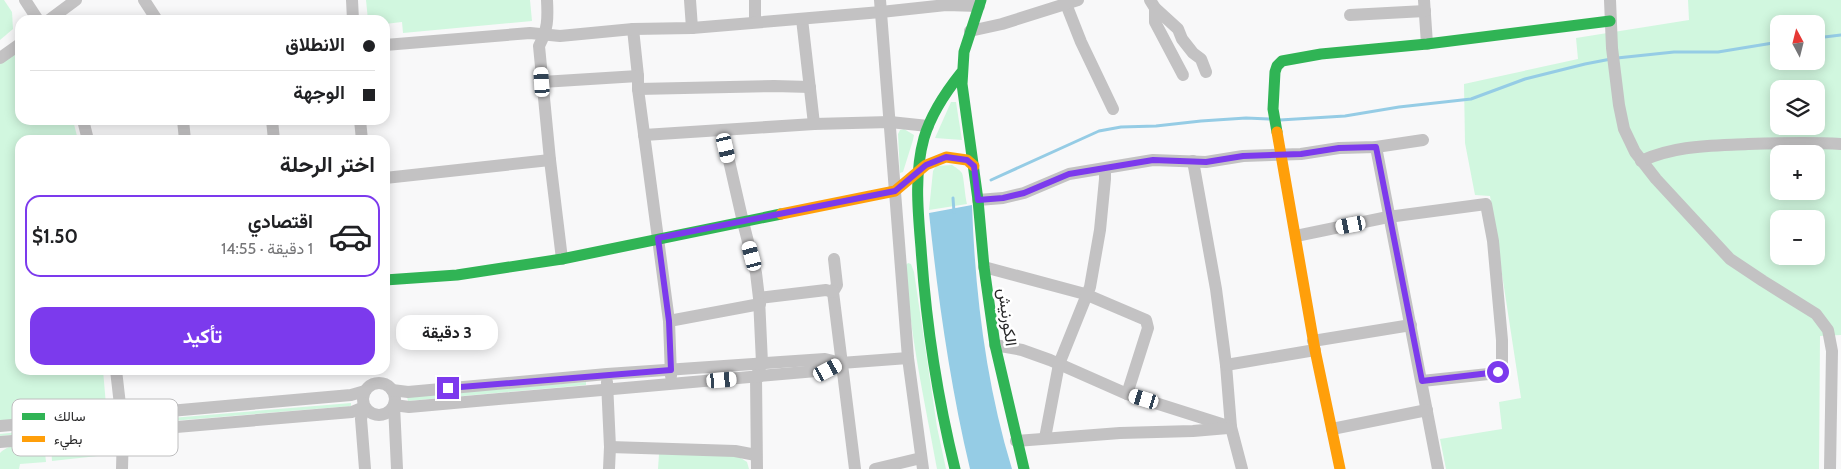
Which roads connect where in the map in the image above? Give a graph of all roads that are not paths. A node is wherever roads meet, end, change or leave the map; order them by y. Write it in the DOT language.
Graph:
graph roads {
  1 [pos="24,0"];
  2 [pos="76,0"];
  3 [pos="144,0"];
  4 [pos="352,0"];
  5 [pos="546,0"];
  6 [pos="690,0"];
  7 [pos="755,0"];
  8 [pos="1610,0"];
  9 [pos="960,2"];
  10 [pos="1072,2"];
  11 [pos="980,3"];
  12 [pos="1152,4"];
  13 [pos="881,6"];
  14 [pos="1425,6"];
  15 [pos="34,15"];
  16 [pos="56,15"];
  17 [pos="154,15"];
  18 [pos="353,15"];
  19 [pos="1350,15"];
  20 [pos="802,19"];
  21 [pos="1610,21"];
  22 [pos="755,22"];
  23 [pos="692,28"];
  24 [pos="633,29"];
  25 [pos="970,31"];
  26 [pos="545,34"];
  27 [pos="1427,44"];
  28 [pos="390,46"];
  29 [pos="15,48"];
  30 [pos="0,58"];
  31 [pos="1206,72"];
  32 [pos="961,73"];
  33 [pos="1183,75"];
  34 [pos="638,76"];
  35 [pos="542,82"];
  36 [pos="810,87"];
  37 [pos="638,89"];
  38 [pos="1113,109"];
  39 [pos="890,122"];
  40 [pos="814,124"];
  41 [pos="928,126"];
  42 [pos="722,130"];
  43 [pos="644,135"];
  44 [pos="1423,140"];
  45 [pos="1841,144"];
  46 [pos="1376,147"];
  47 [pos="1280,154"];
  48 [pos="550,160"];
  49 [pos="1193,161"];
  50 [pos="1641,161"];
  51 [pos="974,166"];
  52 [pos="1105,169"];
  53 [pos="918,172"];
  54 [pos="390,177"];
  55 [pos="895,191"];
  56 [pos="978,200"];
  57 [pos="1388,217"];
  58 [pos="743,222"];
  59 [pos="1296,236"];
  60 [pos="658,238"];
  61 [pos="562,259"];
  62 [pos="834,259"];
  63 [pos="984,267"];
  64 [pos="390,280"];
  65 [pos="833,292"];
  66 [pos="1086,294"];
  67 [pos="759,301"];
  68 [pos="669,321"];
  69 [pos="1411,325"];
  70 [pos="1836,342"];
  71 [pos="995,345"];
  72 [pos="1314,345"];
  73 [pos="908,358"];
  74 [pos="762,363"];
  75 [pos="841,363"];
  76 [pos="1059,364"];
  77 [pos="1226,365"];
  78 [pos="671,370"];
  79 [pos="607,374"];
  80 [pos="116,375"];
  81 [pos="383,375"];
  82 [pos="756,377"];
  83 [pos="1422,381"];
  84 [pos="671,384"];
  85 [pos="387,386"];
  86 [pos="608,389"];
  87 [pos="365,391"];
  88 [pos="1127,394"];
  89 [pos="119,399"];
  90 [pos="394,405"];
  91 [pos="364,406"];
  92 [pos="1427,410"];
  93 [pos="178,411"];
  94 [pos="178,426"];
  95 [pos="1231,427"];
  96 [pos="1332,429"];
  97 [pos="1045,438"];
  98 [pos="1016,441"];
  99 [pos="610,447"];
  100 [pos="756,455"];
  101 [pos="122,456"];
  102 [pos="922,464"];
  103 [pos="1834,465"];
  104 [pos="1436,468"];
  105 [pos="122,469"];
  106 [pos="365,469"];
  107 [pos="397,469"];
  108 [pos="609,469"];
  109 [pos="757,469"];
  110 [pos="855,469"];
  111 [pos="875,469"];
  112 [pos="955,469"];
  113 [pos="1024,469"];
  114 [pos="1242,469"];
  115 [pos="1340,469"];
  1 -- 15 [label="street"];
  2 -- 16 [label="street"];
  3 -- 17 [label="street"];
  4 -- 18 [label="street"];
  5 -- 26 [label="street"];
  6 -- 23 [label="street"];
  7 -- 22 [label="street"];
  8 -- 21 [label="street"];
  9 -- 11 [label="street"];
  9 -- 13 [label="street"];
  10 -- 25 [label="street"];
  10 -- 38 [label="street"];
  11 -- 25 [label="street"];
  12 -- 31 [label="street"];
  12 -- 33 [label="street"];
  13 -- 20 [label="street"];
  13 -- 39 [label="street"];
  14 -- 19 [label="street"];
  14 -- 27 [label="street"];
  20 -- 22 [label="street"];
  20 -- 36 [label="street"];
  21 -- 27 [label="street"];
  21 -- 50 [label="street"];
  22 -- 23 [label="street"];
  23 -- 24 [label="street"];
  24 -- 26 [label="street"];
  24 -- 34 [label="street"];
  25 -- 32 [label="street"];
  26 -- 28 [label="street"];
  26 -- 35 [label="street"];
  27 -- 47 [label="street"];
  29 -- 30 [label="street"];
  32 -- 41 [label="street"];
  32 -- 51 [label="street, الكورنيش"];
  34 -- 35 [label="street"];
  34 -- 37 [label="street"];
  35 -- 48 [label="street"];
  36 -- 37 [label="street"];
  36 -- 40 [label="street"];
  37 -- 43 [label="street"];
  39 -- 40 [label="street"];
  39 -- 41 [label="street"];
  39 -- 55 [label="street"];
  40 -- 42 [label="street"];
  41 -- 53 [label="street"];
  42 -- 43 [label="street"];
  42 -- 58 [label="street"];
  43 -- 60 [label="street"];
  44 -- 46 [label="street"];
  45 -- 50 [label="street"];
  46 -- 47 [label="street"];
  46 -- 57 [label="street"];
  47 -- 49 [label="street"];
  47 -- 59 [label="street"];
  48 -- 54 [label="street"];
  48 -- 61 [label="street"];
  49 -- 52 [label="street"];
  49 -- 77 [label="street"];
  50 -- 70 [label="street"];
  51 -- 53 [label="street"];
  51 -- 56 [label="street, الكورنيش"];
  52 -- 56 [label="street"];
  52 -- 66 [label="street"];
  53 -- 55 [label="street"];
  53 -- 112 [label="street"];
  55 -- 58 [label="street"];
  55 -- 73 [label="street"];
  56 -- 63 [label="street, الكورنيش"];
  57 -- 59 [label="street"];
  57 -- 69 [label="street"];
  57 -- 83 [label="street"];
  58 -- 60 [label="street"];
  58 -- 67 [label="street"];
  59 -- 72 [label="street"];
  60 -- 61 [label="street"];
  60 -- 68 [label="street"];
  61 -- 64 [label="street"];
  62 -- 65 [label="street"];
  63 -- 66 [label="street"];
  63 -- 71 [label="street, الكورنيش"];
  65 -- 67 [label="street"];
  65 -- 75 [label="street"];
  66 -- 76 [label="street"];
  66 -- 88 [label="street"];
  67 -- 68 [label="street"];
  67 -- 74 [label="street"];
  68 -- 78 [label="street"];
  69 -- 72 [label="street"];
  69 -- 83 [label="street"];
  70 -- 103 [label="street"];
  71 -- 76 [label="street"];
  71 -- 98 [label="street, الكورنيش"];
  72 -- 77 [label="street"];
  72 -- 96 [label="street"];
  73 -- 75 [label="street"];
  73 -- 102 [label="street"];
  74 -- 75 [label="street"];
  74 -- 78 [label="street"];
  74 -- 82 [label="street"];
  75 -- 82 [label="street"];
  75 -- 110 [label="street"];
  76 -- 88 [label="street"];
  76 -- 97 [label="street"];
  77 -- 95 [label="street"];
  78 -- 79 [label="street"];
  78 -- 84 [label="street"];
  79 -- 85 [label="street"];
  79 -- 86 [label="street"];
  80 -- 89 [label="street"];
  81 -- 85 [label="street"];
  82 -- 84 [label="street"];
  82 -- 100 [label="street"];
  83 -- 92 [label="street"];
  84 -- 86 [label="street"];
  85 -- 87 [label="street"];
  85 -- 90 [label="street"];
  86 -- 90 [label="street"];
  86 -- 99 [label="street"];
  87 -- 91 [label="street"];
  87 -- 93 [label="street"];
  88 -- 95 [label="street"];
  90 -- 91 [label="street"];
  90 -- 107 [label="street"];
  91 -- 94 [label="street"];
  91 -- 106 [label="street"];
  92 -- 96 [label="street"];
  92 -- 104 [label="street"];
  95 -- 97 [label="street"];
  95 -- 114 [label="street"];
  96 -- 115 [label="street"];
  97 -- 98 [label="street"];
  98 -- 113 [label="street, الكورنيش"];
  99 -- 100 [label="street"];
  99 -- 108 [label="street"];
  100 -- 109 [label="street"];
  101 -- 105 [label="street"];
  102 -- 111 [label="street"];
}
